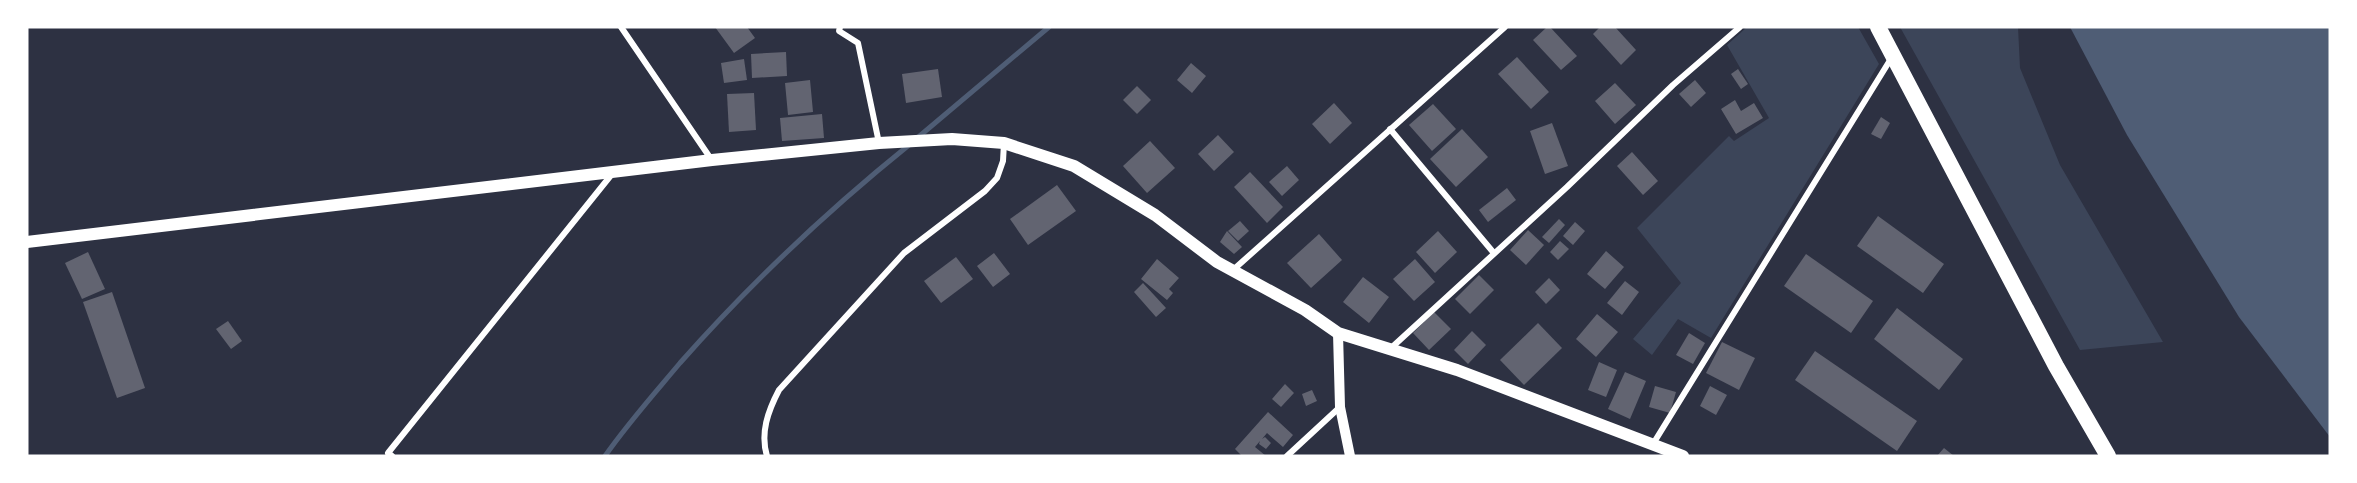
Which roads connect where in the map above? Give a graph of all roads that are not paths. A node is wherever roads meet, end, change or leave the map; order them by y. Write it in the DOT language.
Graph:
graph roads {
  1 [pos="621,27"];
  2 [pos="840,27"];
  3 [pos="1505,27"];
  4 [pos="1740,27"];
  5 [pos="1878,27"];
  6 [pos="1892,57"];
  7 [pos="1390,129"];
  8 [pos="879,143"];
  9 [pos="1004,143"];
  10 [pos="712,160"];
  11 [pos="613,172"];
  12 [pos="27,242"];
  13 [pos="1493,252"];
  14 [pos="1233,271"];
  15 [pos="1338,333"];
  16 [pos="1389,349"];
  17 [pos="1340,407"];
  18 [pos="1653,445"];
  19 [pos="392,456"];
  20 [pos="767,456"];
  21 [pos="1287,456"];
  22 [pos="1350,456"];
  23 [pos="1683,456"];
  24 [pos="2108,456"];
  1 -- 10 [label="street"];
  2 -- 8 [label="street"];
  3 -- 7 [label="street"];
  4 -- 13 [label="street"];
  5 -- 6 [label="highway"];
  6 -- 18 [label="street"];
  6 -- 24 [label="highway"];
  7 -- 13 [label="street"];
  7 -- 14 [label="street"];
  8 -- 9 [label="main road"];
  8 -- 10 [label="main road"];
  9 -- 14 [label="main road"];
  9 -- 20 [label="street"];
  10 -- 11 [label="main road"];
  11 -- 12 [label="main road"];
  11 -- 19 [label="street"];
  13 -- 16 [label="street"];
  14 -- 15 [label="main road"];
  15 -- 16 [label="main road"];
  15 -- 17 [label="street"];
  16 -- 18 [label="main road"];
  17 -- 21 [label="street"];
  17 -- 22 [label="street"];
  18 -- 23 [label="main road"];
}
